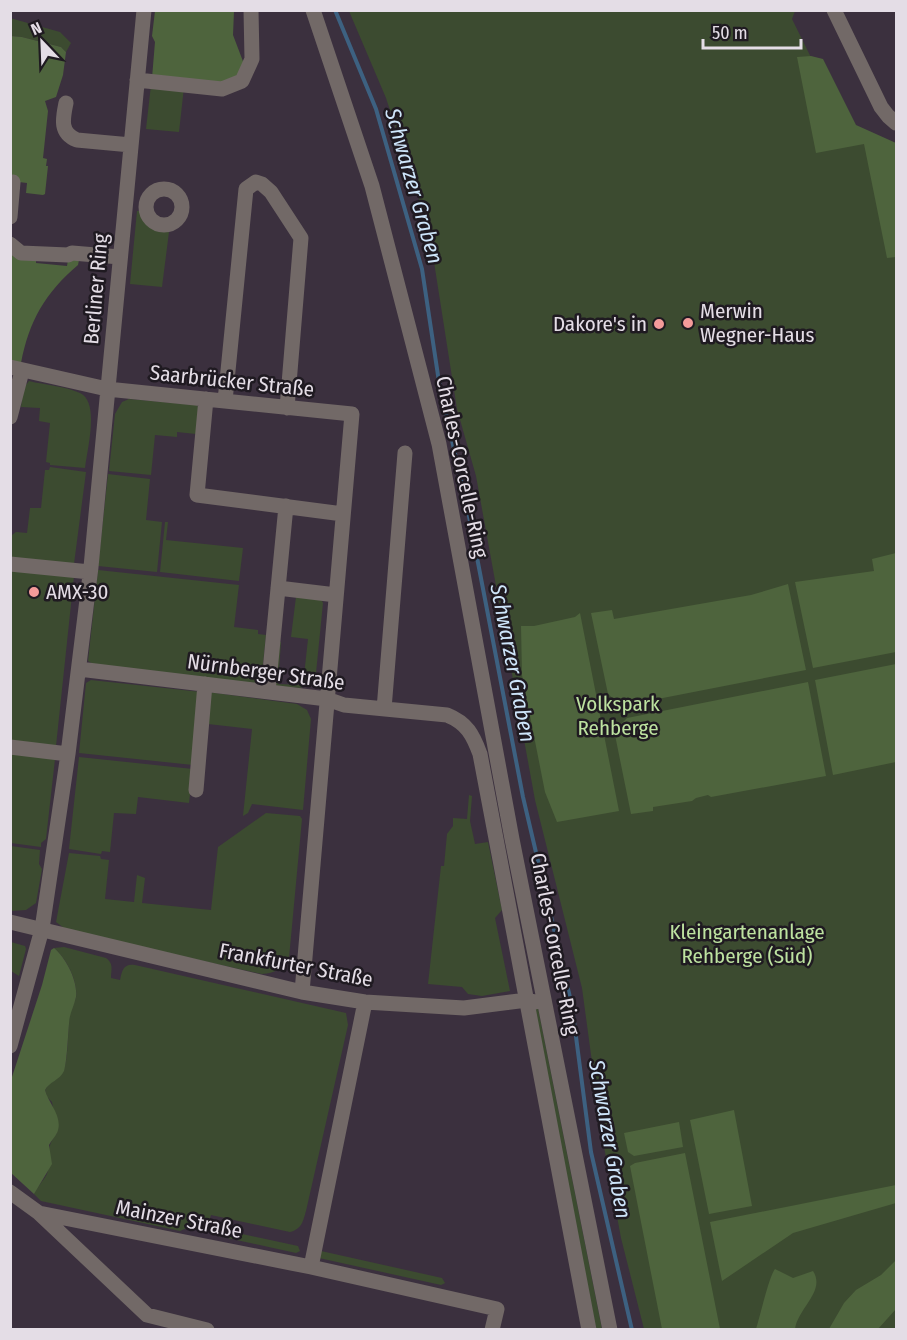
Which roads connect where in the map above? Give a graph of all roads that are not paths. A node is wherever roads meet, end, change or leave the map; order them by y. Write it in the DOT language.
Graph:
graph roads {
  1 [pos="144,10"];
  2 [pos="251,10"];
  3 [pos="313,10"];
  4 [pos="834,10"];
  5 [pos="138,80"];
  6 [pos="66,103"];
  7 [pos="896,122"];
  8 [pos="131,145"];
  9 [pos="13,182"];
  10 [pos="146,206"];
  11 [pos="125,207"];
  12 [pos="10,217"];
  13 [pos="10,244"];
  14 [pos="120,258"];
  15 [pos="16,369"];
  16 [pos="108,389"];
  17 [pos="206,399"];
  18 [pos="225,401"];
  19 [pos="287,408"];
  20 [pos="10,417"];
  21 [pos="405,453"];
  22 [pos="286,506"];
  23 [pos="343,514"];
  24 [pos="10,564"];
  25 [pos="90,572"];
  26 [pos="278,588"];
  27 [pos="336,595"];
  28 [pos="79,669"];
  29 [pos="205,684"];
  30 [pos="268,692"];
  31 [pos="327,699"];
  32 [pos="384,709"];
  33 [pos="10,747"];
  34 [pos="68,754"];
  35 [pos="196,790"];
  36 [pos="10,922"];
  37 [pos="42,929"];
  38 [pos="302,992"];
  39 [pos="526,1000"];
  40 [pos="545,1000"];
  41 [pos="365,1002"];
  42 [pos="10,1046"];
  43 [pos="10,1192"];
  44 [pos="39,1213"];
  45 [pos="311,1267"];
  46 [pos="207,1329"];
  47 [pos="492,1329"];
  48 [pos="589,1329"];
  49 [pos="610,1329"];
  1 -- 5 [label="street, Berliner Ring"];
  2 -- 5 [label="street"];
  3 -- 40 [label="street, Charles-Corcelle-Ring"];
  4 -- 7 [label="street"];
  5 -- 8 [label="street, Berliner Ring"];
  6 -- 8 [label="street"];
  8 -- 11 [label="street, Berliner Ring"];
  9 -- 12 [label="street"];
  10 -- 11 [label="street"];
  11 -- 14 [label="street, Berliner Ring"];
  13 -- 14 [label="street"];
  14 -- 16 [label="street, Berliner Ring"];
  15 -- 16 [label="street, Saarbrücker Straße"];
  15 -- 20 [label="street"];
  16 -- 17 [label="street, Saarbrücker Straße"];
  16 -- 25 [label="street, Berliner Ring"];
  17 -- 18 [label="street, Saarbrücker Straße"];
  17 -- 22 [label="street"];
  18 -- 19 [label="street, Saarbrücker Straße"];
  18 -- 19 [label="street"];
  19 -- 23 [label="street, Saarbrücker Straße"];
  21 -- 32 [label="street"];
  22 -- 23 [label="street"];
  22 -- 26 [label="street"];
  23 -- 27 [label="street"];
  24 -- 25 [label="street"];
  25 -- 28 [label="street, Berliner Ring"];
  26 -- 27 [label="street"];
  26 -- 30 [label="street"];
  27 -- 31 [label="street"];
  28 -- 29 [label="street, Nürnberger Straße"];
  28 -- 34 [label="street, Berliner Ring"];
  29 -- 30 [label="street, Nürnberger Straße"];
  29 -- 35 [label="street"];
  30 -- 31 [label="street, Nürnberger Straße"];
  31 -- 32 [label="street, Nürnberger Straße"];
  31 -- 38 [label="street"];
  32 -- 39 [label="street, Nürnberger Straße"];
  33 -- 34 [label="street"];
  34 -- 37 [label="street, Berliner Ring"];
  36 -- 37 [label="street, Frankfurter Straße"];
  37 -- 38 [label="street, Frankfurter Straße"];
  37 -- 42 [label="street, Berliner Ring"];
  38 -- 41 [label="street, Frankfurter Straße"];
  39 -- 40 [label="street, Frankfurter Straße"];
  39 -- 41 [label="street, Frankfurter Straße"];
  39 -- 48 [label="street"];
  40 -- 49 [label="street, Charles-Corcelle-Ring"];
  41 -- 45 [label="street"];
  43 -- 44 [label="street, Mainzer Straße"];
  44 -- 45 [label="street, Mainzer Straße"];
  44 -- 46 [label="street, Mainzer Straße"];
  45 -- 47 [label="street, Mainzer Straße"];
}
